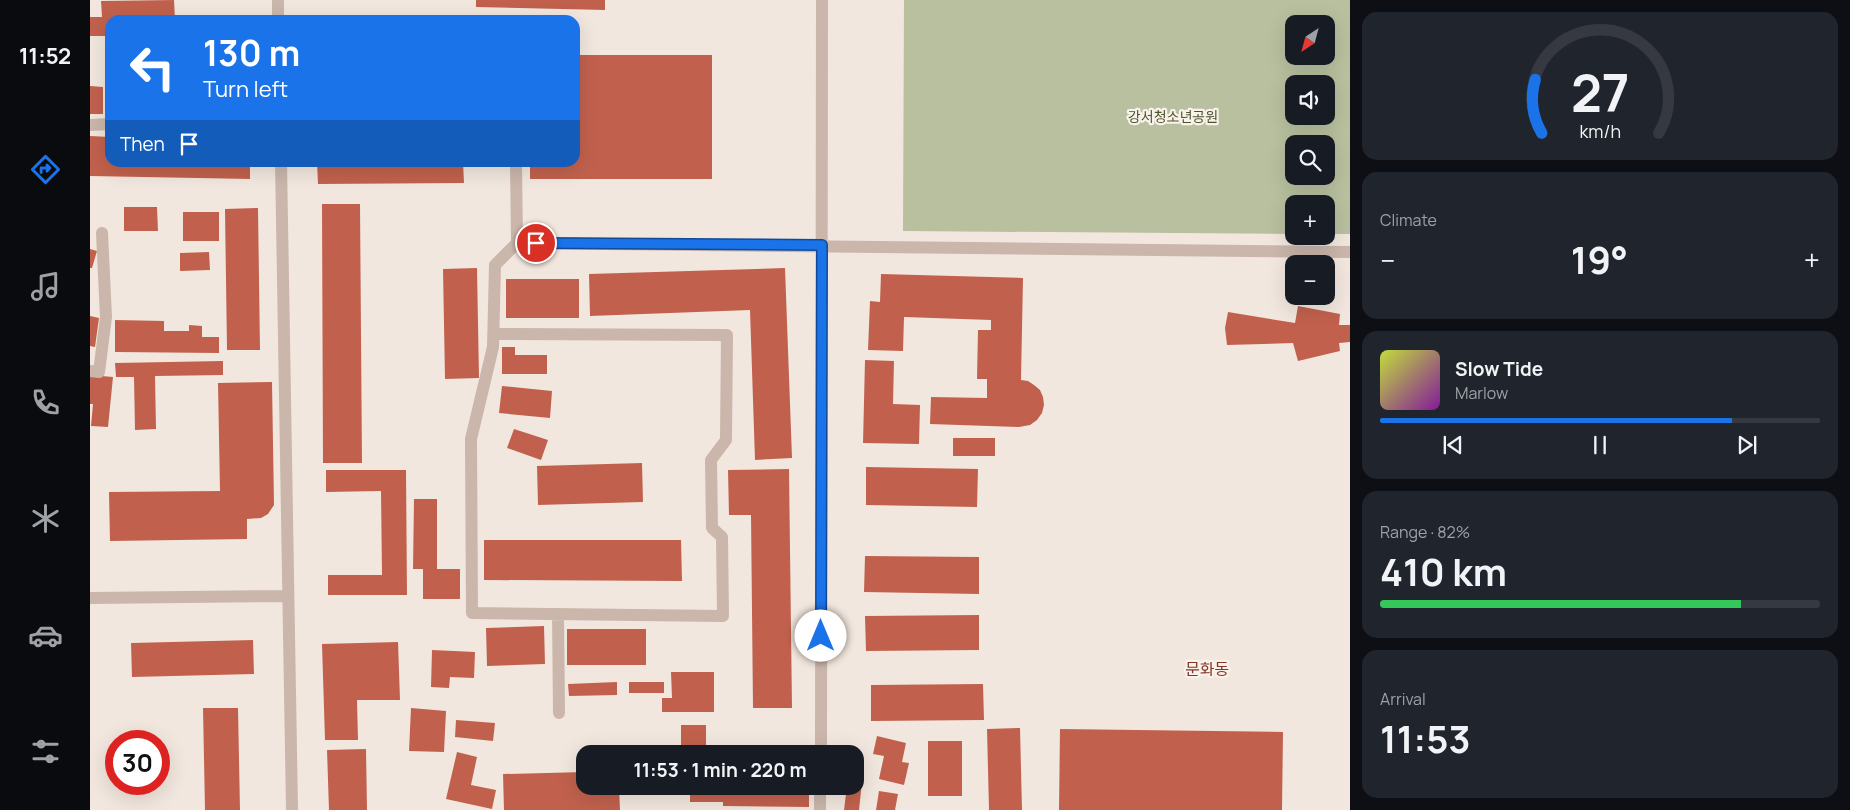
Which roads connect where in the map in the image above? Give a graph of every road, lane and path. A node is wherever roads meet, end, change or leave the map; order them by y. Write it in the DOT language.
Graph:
graph roads {
  1 [pos="278,0"];
  2 [pos="822,0"];
  3 [pos="278,15"];
  4 [pos="90,124"];
  5 [pos="105,124"];
  6 [pos="281,167"];
  7 [pos="516,167"];
  8 [pos="102,233"];
  9 [pos="517,243"];
  10 [pos="822,245"];
  11 [pos="1350,252"];
  12 [pos="494,334"];
  13 [pos="90,371"];
  14 [pos="288,596"];
  15 [pos="90,598"];
  16 [pos="558,614"];
  17 [pos="558,713"];
  18 [pos="821,745"];
  19 [pos="820,795"];
  20 [pos="292,810"];
  21 [pos="820,810"];
  1 -- 3 [label="street"];
  2 -- 10 [label="street"];
  4 -- 5 [label="street"];
  6 -- 14 [label="street"];
  7 -- 9 [label="street"];
  8 -- 13 [label="street"];
  9 -- 10 [label="street"];
  9 -- 12 [label="street"];
  10 -- 11 [label="street"];
  10 -- 18 [label="street"];
  12 -- 16 [label="street"];
  12 -- 16 [label="street"];
  14 -- 15 [label="street"];
  14 -- 20 [label="street"];
  16 -- 17 [label="street"];
  19 -- 21 [label="street"];
}
